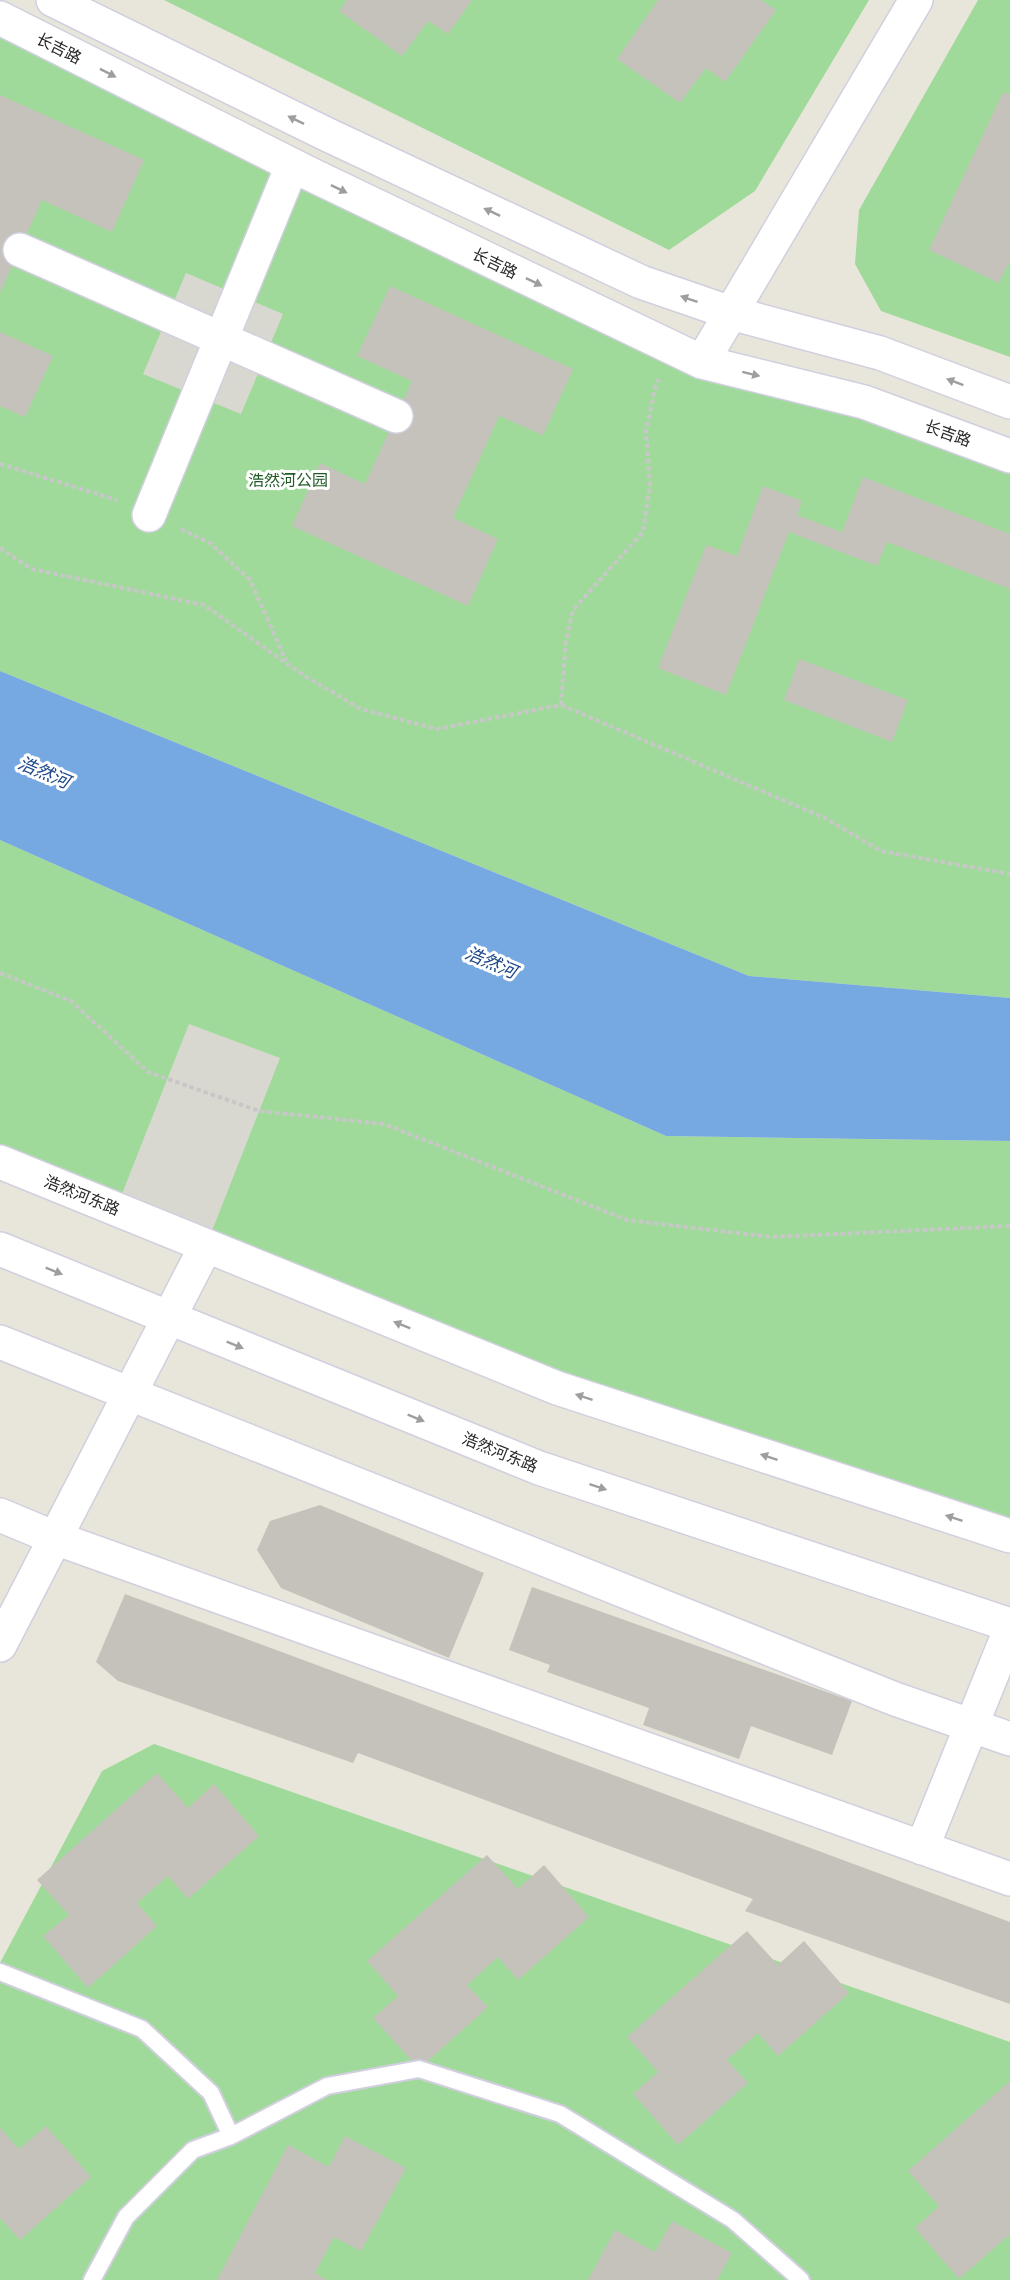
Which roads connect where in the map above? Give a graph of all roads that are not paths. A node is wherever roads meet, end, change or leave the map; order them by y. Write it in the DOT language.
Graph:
graph roads {
  1 [pos="53,0"];
  2 [pos="916,0"];
  3 [pos="0,18"];
  4 [pos="292,166"];
  5 [pos="20,250"];
  6 [pos="731,313"];
  7 [pos="220,339"];
  8 [pos="689,356"];
  9 [pos="1010,402"];
  10 [pos="396,416"];
  11 [pos="1010,456"];
  12 [pos="149,514"];
  13 [pos="0,1162"];
  14 [pos="206,1246"];
  15 [pos="0,1249"];
  16 [pos="169,1318"];
  17 [pos="0,1342"];
  18 [pos="130,1394"];
  19 [pos="0,1515"];
  20 [pos="1010,1536"];
  21 [pos="55,1538"];
  22 [pos="1010,1625"];
  23 [pos="1010,1630"];
  24 [pos="0,1645"];
  25 [pos="973,1726"];
  26 [pos="1010,1739"];
  27 [pos="922,1848"];
  28 [pos="1010,1879"];
  29 [pos="0,1972"];
  30 [pos="231,2136"];
  31 [pos="92,2280"];
  32 [pos="801,2280"];
  6 -- 1 [label="street, one-way"];
  2 -- 6 [label="street"];
  3 -- 4 [label="street, 长吉路, one-way"];
  4 -- 7 [label="street"];
  4 -- 8 [label="street, 长吉路, one-way"];
  5 -- 7 [label="street"];
  6 -- 8 [label="street"];
  9 -- 6 [label="street, one-way"];
  7 -- 10 [label="street"];
  7 -- 12 [label="street"];
  8 -- 11 [label="street, 长吉路, one-way"];
  13 -- 14 [label="street, 浩然河东路"];
  14 -- 16 [label="street"];
  20 -- 14 [label="street, 浩然河东路, one-way"];
  15 -- 16 [label="street, 浩然河东路, one-way"];
  16 -- 18 [label="street"];
  16 -- 22 [label="street, 浩然河东路, one-way"];
  17 -- 18 [label="street"];
  18 -- 21 [label="street"];
  18 -- 25 [label="street"];
  19 -- 21 [label="street"];
  21 -- 24 [label="street"];
  21 -- 27 [label="street"];
  23 -- 25 [label="street"];
  25 -- 26 [label="street"];
  25 -- 27 [label="street"];
  27 -- 28 [label="street"];
  29 -- 30 [label="lane"];
  30 -- 31 [label="lane"];
  30 -- 32 [label="lane"];
}
